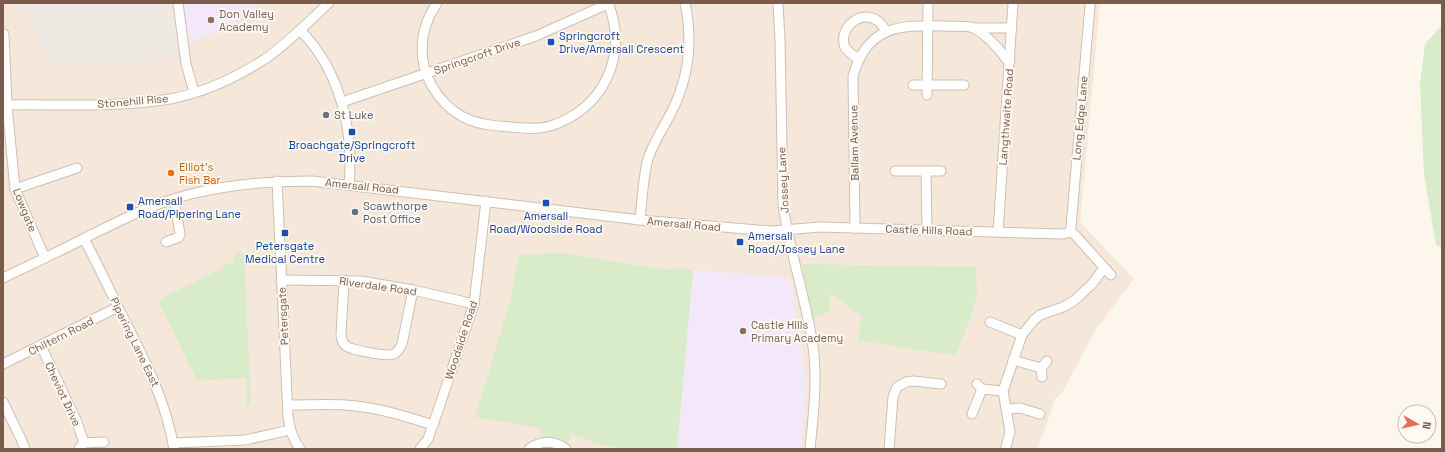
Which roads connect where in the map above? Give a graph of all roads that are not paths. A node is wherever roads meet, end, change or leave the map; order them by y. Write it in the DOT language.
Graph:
graph roads {
  1 [pos="178,3"];
  2 [pos="329,3"];
  3 [pos="437,3"];
  4 [pos="609,3"];
  5 [pos="685,3"];
  6 [pos="778,3"];
  7 [pos="928,3"];
  8 [pos="1013,3"];
  9 [pos="1090,5"];
  10 [pos="927,26"];
  11 [pos="973,28"];
  12 [pos="1012,28"];
  13 [pos="300,30"];
  14 [pos="886,32"];
  15 [pos="4,39"];
  16 [pos="859,59"];
  17 [pos="1010,61"];
  18 [pos="426,73"];
  19 [pos="914,85"];
  20 [pos="927,85"];
  21 [pos="964,85"];
  22 [pos="194,92"];
  23 [pos="927,95"];
  24 [pos="342,102"];
  25 [pos="5,105"];
  26 [pos="77,168"];
  27 [pos="895,171"];
  28 [pos="926,171"];
  29 [pos="942,171"];
  30 [pos="277,181"];
  31 [pos="349,185"];
  32 [pos="15,189"];
  33 [pos="174,199"];
  34 [pos="486,201"];
  35 [pos="640,220"];
  36 [pos="855,228"];
  37 [pos="787,230"];
  38 [pos="927,230"];
  39 [pos="1070,231"];
  40 [pos="998,232"];
  41 [pos="84,238"];
  42 [pos="166,242"];
  43 [pos="45,258"];
  44 [pos="3,278"];
  45 [pos="281,280"];
  46 [pos="344,280"];
  47 [pos="413,290"];
  48 [pos="474,304"];
  49 [pos="118,307"];
  50 [pos="990,322"];
  51 [pos="1022,335"];
  52 [pos="41,346"];
  53 [pos="1013,360"];
  54 [pos="3,364"];
  55 [pos="1043,369"];
  56 [pos="941,384"];
  57 [pos="1003,391"];
  58 [pos="3,402"];
  59 [pos="288,405"];
  60 [pos="1006,409"];
  61 [pos="972,414"];
  62 [pos="1040,414"];
  63 [pos="433,425"];
  64 [pos="290,430"];
  65 [pos="104,442"];
  66 [pos="82,446"];
  67 [pos="173,446"];
  68 [pos="1006,447"];
  69 [pos="25,449"];
  70 [pos="300,449"];
  71 [pos="420,449"];
  72 [pos="529,449"];
  73 [pos="566,449"];
  74 [pos="810,449"];
  75 [pos="889,449"];
  1 -- 22 [label="street"];
  2 -- 13 [label="street, Stonehill Rise"];
  3 -- 18 [label="street"];
  4 -- 18 [label="street, Springcroft Drive"];
  4 -- 18 [label="street"];
  5 -- 35 [label="street"];
  6 -- 37 [label="street, Jossey Lane"];
  7 -- 10 [label="street"];
  8 -- 12 [label="street, Langthwaite Road"];
  9 -- 39 [label="street, Long Edge Lane"];
  10 -- 11 [label="street, Ballam Avenue"];
  10 -- 14 [label="street, Ballam Avenue"];
  10 -- 20 [label="street"];
  11 -- 12 [label="street, Ballam Avenue"];
  11 -- 17 [label="street"];
  12 -- 17 [label="street, Langthwaite Road"];
  13 -- 22 [label="street, Stonehill Rise"];
  13 -- 24 [label="street"];
  14 -- 16 [label="street, Ballam Avenue"];
  14 -- 16 [label="street"];
  15 -- 25 [label="street, Lowgate"];
  16 -- 36 [label="street, Ballam Avenue"];
  17 -- 40 [label="street, Langthwaite Road"];
  18 -- 24 [label="street, Springcroft Drive"];
  19 -- 20 [label="street"];
  20 -- 21 [label="street"];
  20 -- 23 [label="street"];
  22 -- 25 [label="street, Stonehill Rise"];
  24 -- 31 [label="street"];
  25 -- 32 [label="street, Lowgate"];
  26 -- 32 [label="street"];
  27 -- 28 [label="street"];
  28 -- 29 [label="street"];
  28 -- 38 [label="street"];
  30 -- 31 [label="street, Amersall Road"];
  30 -- 33 [label="street, Amersall Road"];
  30 -- 45 [label="street, Petersgate"];
  31 -- 34 [label="street, Amersall Road"];
  32 -- 43 [label="street, Lowgate"];
  33 -- 41 [label="street, Amersall Road"];
  33 -- 42 [label="street"];
  34 -- 35 [label="street, Amersall Road"];
  34 -- 48 [label="street, Woodside Road"];
  35 -- 37 [label="street, Amersall Road"];
  36 -- 37 [label="street, Castle Hills Road"];
  36 -- 38 [label="street, Castle Hills Road"];
  37 -- 74 [label="street, Jossey Lane"];
  38 -- 40 [label="street, Castle Hills Road"];
  39 -- 40 [label="street, Castle Hills Road"];
  39 -- 51 [label="street"];
  41 -- 43 [label="street, Amersall Road"];
  41 -- 49 [label="street, Pipering Lane East"];
  43 -- 44 [label="street, Amersall Road"];
  45 -- 46 [label="street, Riverdale Road"];
  45 -- 59 [label="street, Petersgate"];
  46 -- 47 [label="street, Riverdale Road"];
  46 -- 47 [label="street"];
  47 -- 48 [label="street, Riverdale Road"];
  48 -- 63 [label="street, Woodside Road"];
  49 -- 52 [label="street, Chiltern Road"];
  49 -- 67 [label="street, Pipering Lane East"];
  50 -- 51 [label="street"];
  51 -- 53 [label="street"];
  52 -- 54 [label="street, Chiltern Road"];
  52 -- 66 [label="street, Cheviot Drive"];
  53 -- 55 [label="street"];
  53 -- 57 [label="street"];
  56 -- 75 [label="street"];
  57 -- 60 [label="street"];
  57 -- 61 [label="street"];
  58 -- 69 [label="street"];
  59 -- 63 [label="street"];
  59 -- 64 [label="street, Petersgate"];
  60 -- 62 [label="street"];
  60 -- 68 [label="street"];
  63 -- 71 [label="street, Woodside Road"];
  64 -- 67 [label="street"];
  64 -- 70 [label="street, Petersgate"];
  65 -- 66 [label="street, Cheviot Drive"];
  72 -- 73 [label="street"];
}
